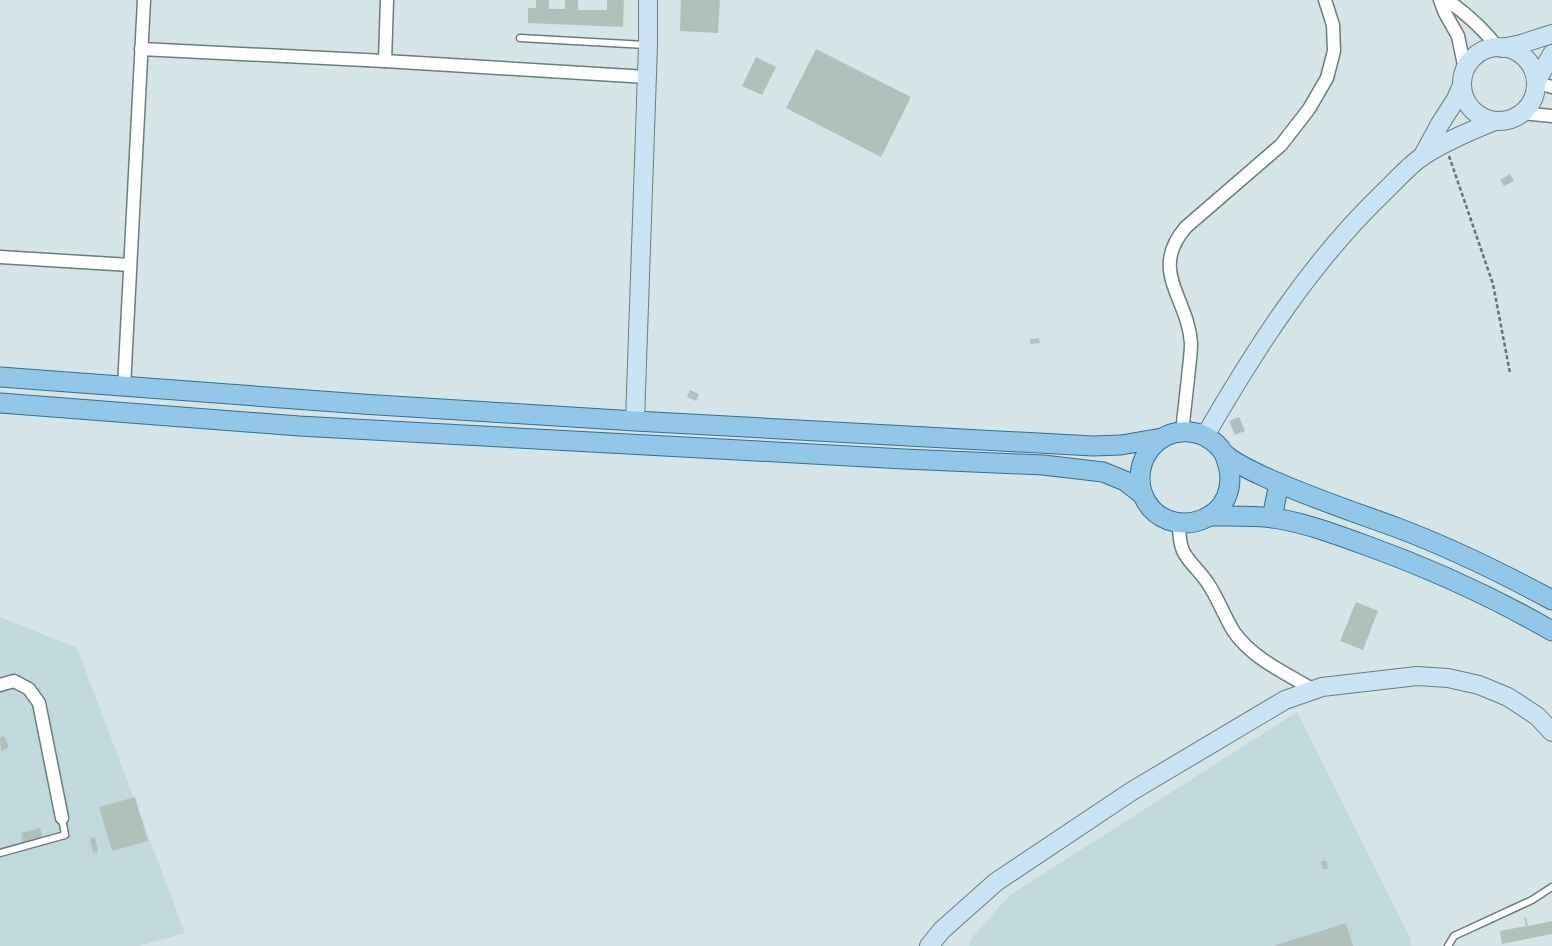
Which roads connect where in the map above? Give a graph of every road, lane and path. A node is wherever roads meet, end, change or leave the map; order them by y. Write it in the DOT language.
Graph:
graph roads {
  1 [pos="144,0"];
  2 [pos="387,0"];
  3 [pos="648,0"];
  4 [pos="1325,0"];
  5 [pos="1440,0"];
  6 [pos="1453,2"];
  7 [pos="1552,34"];
  8 [pos="520,38"];
  9 [pos="648,45"];
  10 [pos="1500,48"];
  11 [pos="141,49"];
  12 [pos="1552,54"];
  13 [pos="385,61"];
  14 [pos="647,76"];
  15 [pos="1464,78"];
  16 [pos="1541,84"];
  17 [pos="1522,113"];
  18 [pos="1552,116"];
  19 [pos="1495,121"];
  20 [pos="1445,143"];
  21 [pos="1421,157"];
  22 [pos="0,257"];
  23 [pos="130,264"];
  24 [pos="1510,373"];
  25 [pos="0,377"];
  26 [pos="124,387"];
  27 [pos="0,403"];
  28 [pos="635,421"];
  29 [pos="1182,432"];
  30 [pos="1205,436"];
  31 [pos="1162,438"];
  32 [pos="1092,446"];
  33 [pos="1225,456"];
  34 [pos="1091,470"];
  35 [pos="1279,483"];
  36 [pos="1143,495"];
  37 [pos="1209,516"];
  38 [pos="1272,518"];
  39 [pos="1179,522"];
  40 [pos="1552,600"];
  41 [pos="1552,631"];
  42 [pos="0,685"];
  43 [pos="1314,690"];
  44 [pos="1552,732"];
  45 [pos="62,818"];
  46 [pos="0,852"];
  47 [pos="1552,887"];
  48 [pos="929,946"];
  49 [pos="1448,946"];
  1 -- 11 [label="street"];
  2 -- 13 [label="street"];
  3 -- 9 [label="street"];
  4 -- 29 [label="street"];
  5 -- 15 [label="street"];
  6 -- 10 [label="street"];
  7 -- 10 [label="street"];
  8 -- 9 [label="lane"];
  9 -- 14 [label="street"];
  10 -- 15 [label="street"];
  10 -- 16 [label="street"];
  11 -- 13 [label="street"];
  11 -- 23 [label="street"];
  12 -- 16 [label="street"];
  13 -- 14 [label="street"];
  14 -- 28 [label="street"];
  15 -- 19 [label="street"];
  15 -- 21 [label="street"];
  16 -- 17 [label="street"];
  17 -- 18 [label="street"];
  17 -- 19 [label="street"];
  19 -- 20 [label="street"];
  20 -- 21 [label="street"];
  20 -- 24 [label="path"];
  21 -- 30 [label="street"];
  22 -- 23 [label="street"];
  23 -- 26 [label="street"];
  25 -- 26 [label="main road"];
  26 -- 28 [label="main road"];
  27 -- 34 [label="main road"];
  28 -- 32 [label="main road"];
  29 -- 30 [label="main road"];
  29 -- 31 [label="main road"];
  30 -- 33 [label="main road"];
  31 -- 32 [label="main road"];
  31 -- 36 [label="main road"];
  32 -- 34 [label="main road"];
  33 -- 35 [label="main road"];
  33 -- 37 [label="main road"];
  34 -- 36 [label="main road"];
  35 -- 38 [label="main road"];
  35 -- 40 [label="main road"];
  36 -- 39 [label="main road"];
  37 -- 38 [label="main road"];
  37 -- 39 [label="main road"];
  38 -- 41 [label="main road"];
  39 -- 43 [label="street"];
  42 -- 45 [label="street"];
  43 -- 44 [label="street"];
  43 -- 48 [label="street"];
  45 -- 46 [label="lane"];
  47 -- 49 [label="lane"];
}
